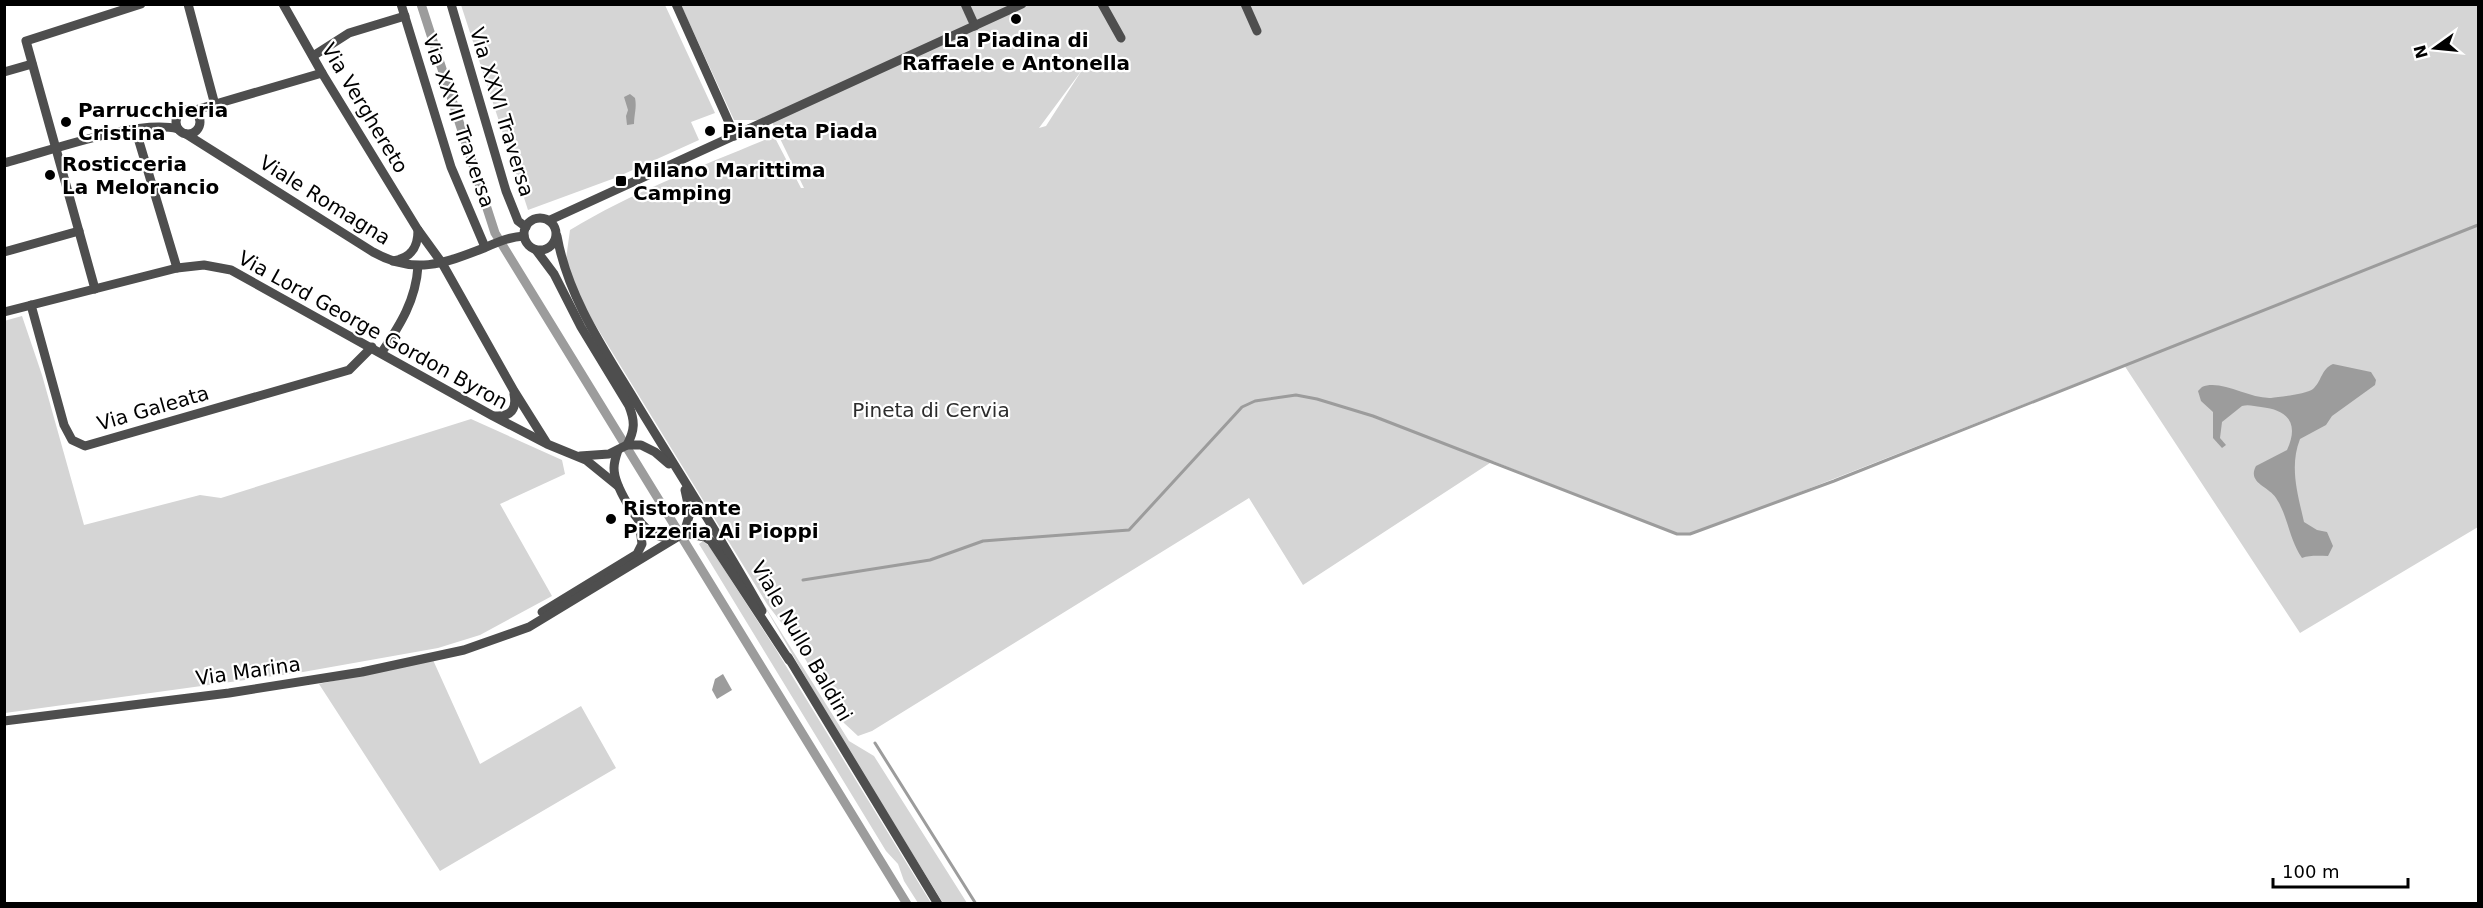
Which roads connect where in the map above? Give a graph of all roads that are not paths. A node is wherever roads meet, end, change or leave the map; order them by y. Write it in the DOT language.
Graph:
graph roads {
  1 [pos="141,4"];
  2 [pos="188,4"];
  3 [pos="283,4"];
  4 [pos="401,4"];
  5 [pos="451,4"];
  6 [pos="676,4"];
  7 [pos="964,4"];
  8 [pos="1022,4"];
  9 [pos="1102,4"];
  10 [pos="1245,4"];
  11 [pos="405,16"];
  12 [pos="975,26"];
  13 [pos="1257,31"];
  14 [pos="1121,38"];
  15 [pos="313,56"];
  16 [pos="32,64"];
  17 [pos="4,72"];
  18 [pos="322,73"];
  19 [pos="215,105"];
  20 [pos="192,111"];
  21 [pos="180,113"];
  22 [pos="140,128"];
  23 [pos="197,129"];
  24 [pos="182,132"];
  25 [pos="735,136"];
  26 [pos="55,150"];
  27 [pos="225,158"];
  28 [pos="4,163"];
  29 [pos="554,228"];
  30 [pos="418,230"];
  31 [pos="79,231"];
  32 [pos="525,231"];
  33 [pos="487,247"];
  34 [pos="536,250"];
  35 [pos="4,252"];
  36 [pos="389,261"];
  37 [pos="442,263"];
  38 [pos="418,266"];
  39 [pos="177,268"];
  40 [pos="95,289"];
  41 [pos="31,305"];
  42 [pos="4,312"];
  43 [pos="372,347"];
  44 [pos="382,352"];
  45 [pos="514,391"];
  46 [pos="493,416"];
  47 [pos="547,444"];
  48 [pos="627,445"];
  49 [pos="618,450"];
  50 [pos="578,456"];
  51 [pos="679,473"];
  52 [pos="618,486"];
  53 [pos="639,520"];
  54 [pos="684,533"];
  55 [pos="673,539"];
  56 [pos="493,640"];
  57 [pos="789,660"];
  58 [pos="4,721"];
  59 [pos="938,903"];
  1 -- 16 [label="street"];
  2 -- 19 [label="street"];
  3 -- 15 [label="street, Via Verghereto"];
  4 -- 11 [label="street, Via XXVII Traversa"];
  5 -- 32 [label="street, Via XXVI Traversa"];
  6 -- 25 [label="street"];
  7 -- 12 [label="street"];
  8 -- 12 [label="street"];
  9 -- 14 [label="street"];
  10 -- 13 [label="street"];
  11 -- 15 [label="street"];
  11 -- 33 [label="street, Via XXVII Traversa"];
  12 -- 25 [label="street"];
  15 -- 18 [label="street, Via Verghereto"];
  16 -- 17 [label="street"];
  16 -- 26 [label="street"];
  18 -- 19 [label="street"];
  18 -- 30 [label="street, Via Verghereto"];
  19 -- 20 [label="street"];
  20 -- 21 [label="street, Viale Romagna"];
  20 -- 23 [label="street, Viale Romagna"];
  21 -- 22 [label="street, Viale Romagna"];
  21 -- 24 [label="street"];
  22 -- 24 [label="street, Viale Romagna"];
  22 -- 26 [label="street, Viale Romagna"];
  22 -- 39 [label="street"];
  23 -- 24 [label="street, Viale Romagna"];
  23 -- 27 [label="street, Viale Romagna"];
  24 -- 27 [label="street, Viale Romagna"];
  25 -- 29 [label="street"];
  26 -- 28 [label="street, Viale Romagna"];
  26 -- 31 [label="street"];
  27 -- 36 [label="street, Viale Romagna"];
  29 -- 32 [label="street"];
  29 -- 34 [label="street"];
  29 -- 51 [label="street, Viale Nullo Baldini"];
  30 -- 36 [label="street"];
  30 -- 37 [label="street, Via Verghereto"];
  31 -- 35 [label="street"];
  31 -- 40 [label="street"];
  32 -- 33 [label="street, Viale Romagna"];
  32 -- 34 [label="street"];
  33 -- 37 [label="street, Viale Romagna"];
  34 -- 48 [label="street"];
  36 -- 38 [label="street, Viale Romagna"];
  37 -- 38 [label="street, Viale Romagna"];
  37 -- 45 [label="street, Via Verghereto"];
  38 -- 44 [label="street"];
  39 -- 40 [label="street, Via Lord George Gordon Byron"];
  39 -- 43 [label="street, Via Lord George Gordon Byron"];
  40 -- 41 [label="street, Via Lord George Gordon Byron"];
  41 -- 42 [label="street, Via Lord George Gordon Byron"];
  41 -- 43 [label="street, Via Galeata"];
  43 -- 44 [label="street, Via Lord George Gordon Byron"];
  44 -- 46 [label="street, Via Lord George Gordon Byron"];
  45 -- 46 [label="street"];
  45 -- 47 [label="street, Via Verghereto"];
  46 -- 47 [label="street, Via Lord George Gordon Byron"];
  47 -- 50 [label="street, Via Lord George Gordon Byron"];
  48 -- 49 [label="street, Via Lord George Gordon Byron"];
  48 -- 51 [label="street"];
  49 -- 50 [label="street, Via Lord George Gordon Byron"];
  49 -- 52 [label="street"];
  50 -- 52 [label="street, Via Lord George Gordon Byron"];
  51 -- 54 [label="street"];
  51 -- 57 [label="street, Viale Nullo Baldini"];
  52 -- 53 [label="street"];
  53 -- 55 [label="street"];
  53 -- 56 [label="street, Via Marina"];
  54 -- 55 [label="street, Via Marina"];
  54 -- 57 [label="street"];
  55 -- 56 [label="street, Via Marina"];
  56 -- 58 [label="street, Via Marina"];
  57 -- 59 [label="street, Viale Nullo Baldini"];
}
